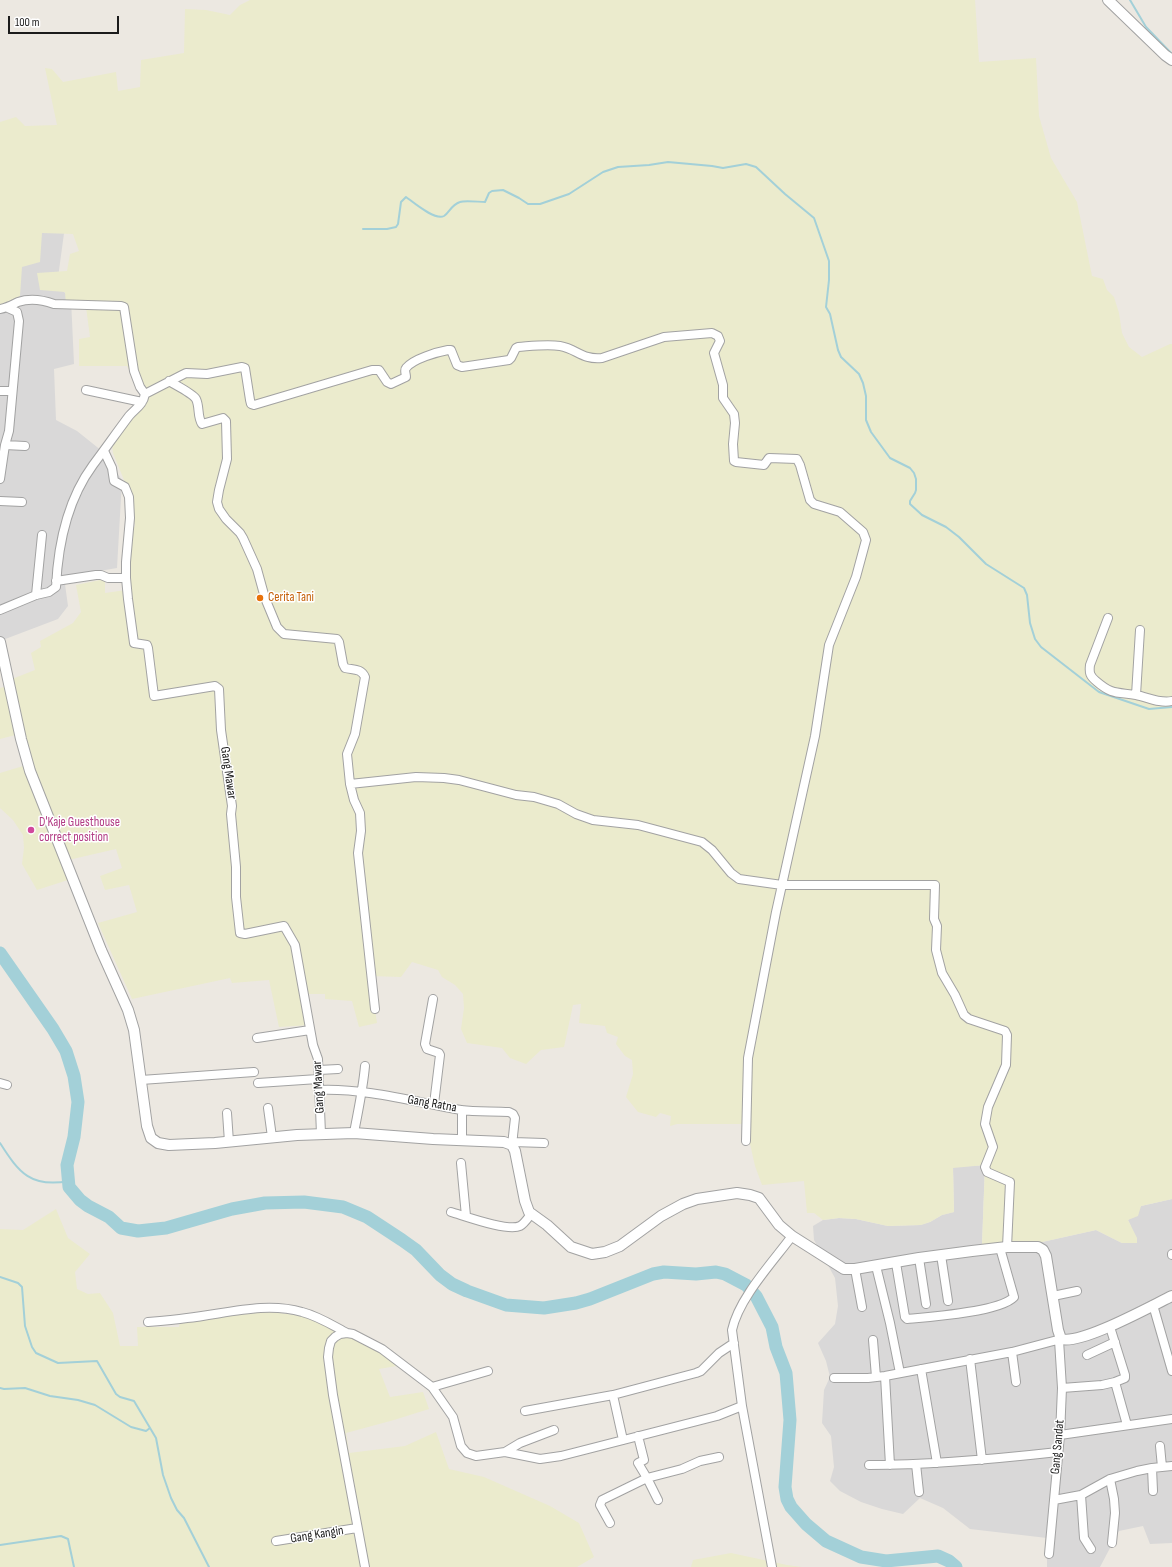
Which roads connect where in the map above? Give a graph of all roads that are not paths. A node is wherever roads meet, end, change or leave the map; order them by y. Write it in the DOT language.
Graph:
graph roads {
  1 [pos="1108,0"];
  2 [pos="1172,60"];
  3 [pos="4,308"];
  4 [pos="169,381"];
  5 [pos="86,390"];
  6 [pos="0,391"];
  7 [pos="12,391"];
  8 [pos="144,398"];
  9 [pos="5,445"];
  10 [pos="25,446"];
  11 [pos="104,451"];
  12 [pos="0,479"];
  13 [pos="0,501"];
  14 [pos="22,502"];
  15 [pos="42,535"];
  16 [pos="126,578"];
  17 [pos="56,581"];
  18 [pos="36,595"];
  19 [pos="0,610"];
  20 [pos="1108,618"];
  21 [pos="1140,630"];
  22 [pos="0,642"];
  23 [pos="1136,695"];
  24 [pos="1172,701"];
  25 [pos="350,784"];
  26 [pos="782,885"];
  27 [pos="433,999"];
  28 [pos="375,1009"];
  29 [pos="310,1030"];
  30 [pos="257,1038"];
  31 [pos="365,1066"];
  32 [pos="338,1069"];
  33 [pos="319,1070"];
  34 [pos="254,1072"];
  35 [pos="318,1079"];
  36 [pos="140,1080"];
  37 [pos="258,1083"];
  38 [pos="319,1090"];
  39 [pos="362,1093"];
  40 [pos="434,1104"];
  41 [pos="268,1108"];
  42 [pos="462,1110"];
  43 [pos="227,1112"];
  44 [pos="354,1133"];
  45 [pos="321,1134"];
  46 [pos="272,1138"];
  47 [pos="462,1140"];
  48 [pos="746,1140"];
  49 [pos="229,1142"];
  50 [pos="544,1143"];
  51 [pos="512,1144"];
  52 [pos="461,1163"];
  53 [pos="451,1212"];
  54 [pos="531,1214"];
  55 [pos="466,1216"];
  56 [pos="792,1236"];
  57 [pos="1003,1248"];
  58 [pos="941,1255"];
  59 [pos="918,1258"];
  60 [pos="896,1262"];
  61 [pos="876,1266"];
  62 [pos="855,1269"];
  63 [pos="1077,1291"];
  64 [pos="1053,1296"];
  65 [pos="1172,1296"];
  66 [pos="948,1301"];
  67 [pos="926,1304"];
  68 [pos="1153,1305"];
  69 [pos="862,1307"];
  70 [pos="148,1322"];
  71 [pos="1110,1327"];
  72 [pos="346,1333"];
  73 [pos="873,1340"];
  74 [pos="1060,1340"];
  75 [pos="1115,1342"];
  76 [pos="734,1343"];
  77 [pos="1012,1352"];
  78 [pos="1087,1355"];
  79 [pos="970,1359"];
  80 [pos="1172,1367"];
  81 [pos="921,1369"];
  82 [pos="488,1371"];
  83 [pos="900,1373"];
  84 [pos="885,1376"];
  85 [pos="876,1377"];
  86 [pos="834,1378"];
  87 [pos="1016,1382"];
  88 [pos="1115,1382"];
  89 [pos="432,1387"];
  90 [pos="1062,1388"];
  91 [pos="613,1395"];
  92 [pos="742,1406"];
  93 [pos="525,1410"];
  94 [pos="1172,1419"];
  95 [pos="1127,1425"];
  96 [pos="554,1430"];
  97 [pos="1060,1434"];
  98 [pos="638,1436"];
  99 [pos="623,1440"];
  100 [pos="1160,1446"];
  101 [pos="506,1452"];
  102 [pos="1058,1452"];
  103 [pos="719,1457"];
  104 [pos="982,1460"];
  105 [pos="937,1463"];
  106 [pos="916,1464"];
  107 [pos="869,1465"];
  108 [pos="890,1465"];
  109 [pos="1162,1466"];
  110 [pos="1172,1466"];
  111 [pos="1152,1468"];
  112 [pos="647,1478"];
  113 [pos="1110,1479"];
  114 [pos="1153,1491"];
  115 [pos="919,1492"];
  116 [pos="1081,1495"];
  117 [pos="658,1500"];
  118 [pos="1054,1500"];
  119 [pos="610,1523"];
  120 [pos="357,1528"];
  121 [pos="276,1541"];
  122 [pos="1112,1543"];
  123 [pos="1091,1549"];
  124 [pos="1048,1554"];
  125 [pos="365,1567"];
  126 [pos="772,1567"];
  1 -- 2 [label="street"];
  3 -- 7 [label="street"];
  3 -- 8 [label="street"];
  4 -- 8 [label="street"];
  4 -- 25 [label="street"];
  4 -- 26 [label="street"];
  5 -- 8 [label="street"];
  6 -- 7 [label="street"];
  7 -- 9 [label="street"];
  8 -- 11 [label="street"];
  9 -- 10 [label="street"];
  9 -- 12 [label="street"];
  11 -- 16 [label="street, Gang Mawar"];
  11 -- 17 [label="street"];
  13 -- 14 [label="street"];
  15 -- 18 [label="street"];
  16 -- 17 [label="street"];
  16 -- 29 [label="street, Gang Mawar"];
  17 -- 18 [label="street"];
  18 -- 19 [label="street"];
  20 -- 23 [label="street"];
  21 -- 23 [label="street"];
  22 -- 36 [label="street"];
  23 -- 24 [label="street"];
  25 -- 26 [label="street"];
  25 -- 28 [label="street"];
  26 -- 48 [label="street"];
  26 -- 57 [label="street"];
  27 -- 40 [label="street"];
  29 -- 30 [label="street"];
  29 -- 33 [label="street, Gang Mawar"];
  31 -- 39 [label="street"];
  32 -- 33 [label="street"];
  33 -- 35 [label="street, Gang Mawar"];
  34 -- 36 [label="street"];
  35 -- 37 [label="street"];
  35 -- 38 [label="street, Gang Mawar"];
  36 -- 49 [label="street"];
  38 -- 39 [label="street, Gang Ratna"];
  38 -- 45 [label="street, Gang Mawar"];
  39 -- 40 [label="street, Gang Ratna"];
  39 -- 44 [label="street"];
  40 -- 42 [label="street, Gang Ratna"];
  41 -- 46 [label="street"];
  42 -- 47 [label="street"];
  42 -- 51 [label="street, Gang Ratna"];
  43 -- 49 [label="street"];
  44 -- 45 [label="street"];
  44 -- 47 [label="street"];
  45 -- 46 [label="street"];
  46 -- 49 [label="street"];
  47 -- 51 [label="street"];
  50 -- 51 [label="street"];
  51 -- 54 [label="street"];
  52 -- 55 [label="street"];
  53 -- 55 [label="street"];
  54 -- 55 [label="street"];
  54 -- 56 [label="street"];
  56 -- 62 [label="street"];
  56 -- 76 [label="street"];
  57 -- 58 [label="street"];
  57 -- 60 [label="street"];
  57 -- 64 [label="street"];
  58 -- 59 [label="street"];
  58 -- 66 [label="street"];
  59 -- 60 [label="street"];
  59 -- 67 [label="street"];
  60 -- 61 [label="street"];
  61 -- 62 [label="street"];
  61 -- 83 [label="street"];
  62 -- 69 [label="street"];
  63 -- 64 [label="street"];
  64 -- 74 [label="street"];
  65 -- 68 [label="street"];
  68 -- 71 [label="street"];
  68 -- 80 [label="street"];
  70 -- 72 [label="street"];
  71 -- 74 [label="street"];
  71 -- 75 [label="street"];
  72 -- 89 [label="street"];
  72 -- 120 [label="street"];
  73 -- 85 [label="street"];
  74 -- 77 [label="street"];
  74 -- 90 [label="street, Gang Sandat"];
  75 -- 78 [label="street"];
  75 -- 88 [label="street"];
  76 -- 91 [label="street"];
  76 -- 92 [label="street"];
  77 -- 79 [label="street"];
  77 -- 87 [label="street"];
  79 -- 81 [label="street"];
  79 -- 104 [label="street"];
  81 -- 83 [label="street"];
  81 -- 105 [label="street"];
  82 -- 89 [label="street"];
  83 -- 84 [label="street"];
  84 -- 85 [label="street"];
  84 -- 108 [label="street"];
  85 -- 86 [label="street"];
  88 -- 90 [label="street"];
  88 -- 95 [label="street"];
  89 -- 101 [label="street"];
  90 -- 97 [label="street, Gang Sandat"];
  91 -- 93 [label="street"];
  91 -- 99 [label="street"];
  92 -- 98 [label="street"];
  92 -- 126 [label="street"];
  94 -- 95 [label="street"];
  95 -- 97 [label="street"];
  96 -- 101 [label="street"];
  97 -- 102 [label="street, Gang Sandat"];
  98 -- 99 [label="street"];
  98 -- 112 [label="street"];
  99 -- 101 [label="street"];
  100 -- 109 [label="street"];
  102 -- 104 [label="street"];
  102 -- 118 [label="street, Gang Sandat"];
  103 -- 112 [label="street"];
  104 -- 105 [label="street"];
  105 -- 106 [label="street"];
  106 -- 108 [label="street"];
  106 -- 115 [label="street"];
  107 -- 108 [label="street"];
  109 -- 110 [label="street"];
  109 -- 111 [label="street"];
  111 -- 113 [label="street"];
  111 -- 114 [label="street"];
  112 -- 117 [label="street"];
  112 -- 119 [label="street"];
  113 -- 116 [label="street"];
  113 -- 122 [label="street"];
  116 -- 118 [label="street"];
  116 -- 123 [label="street"];
  118 -- 124 [label="street, Gang Sandat"];
  120 -- 121 [label="street, Gang Kangin"];
  120 -- 125 [label="street"];
}
